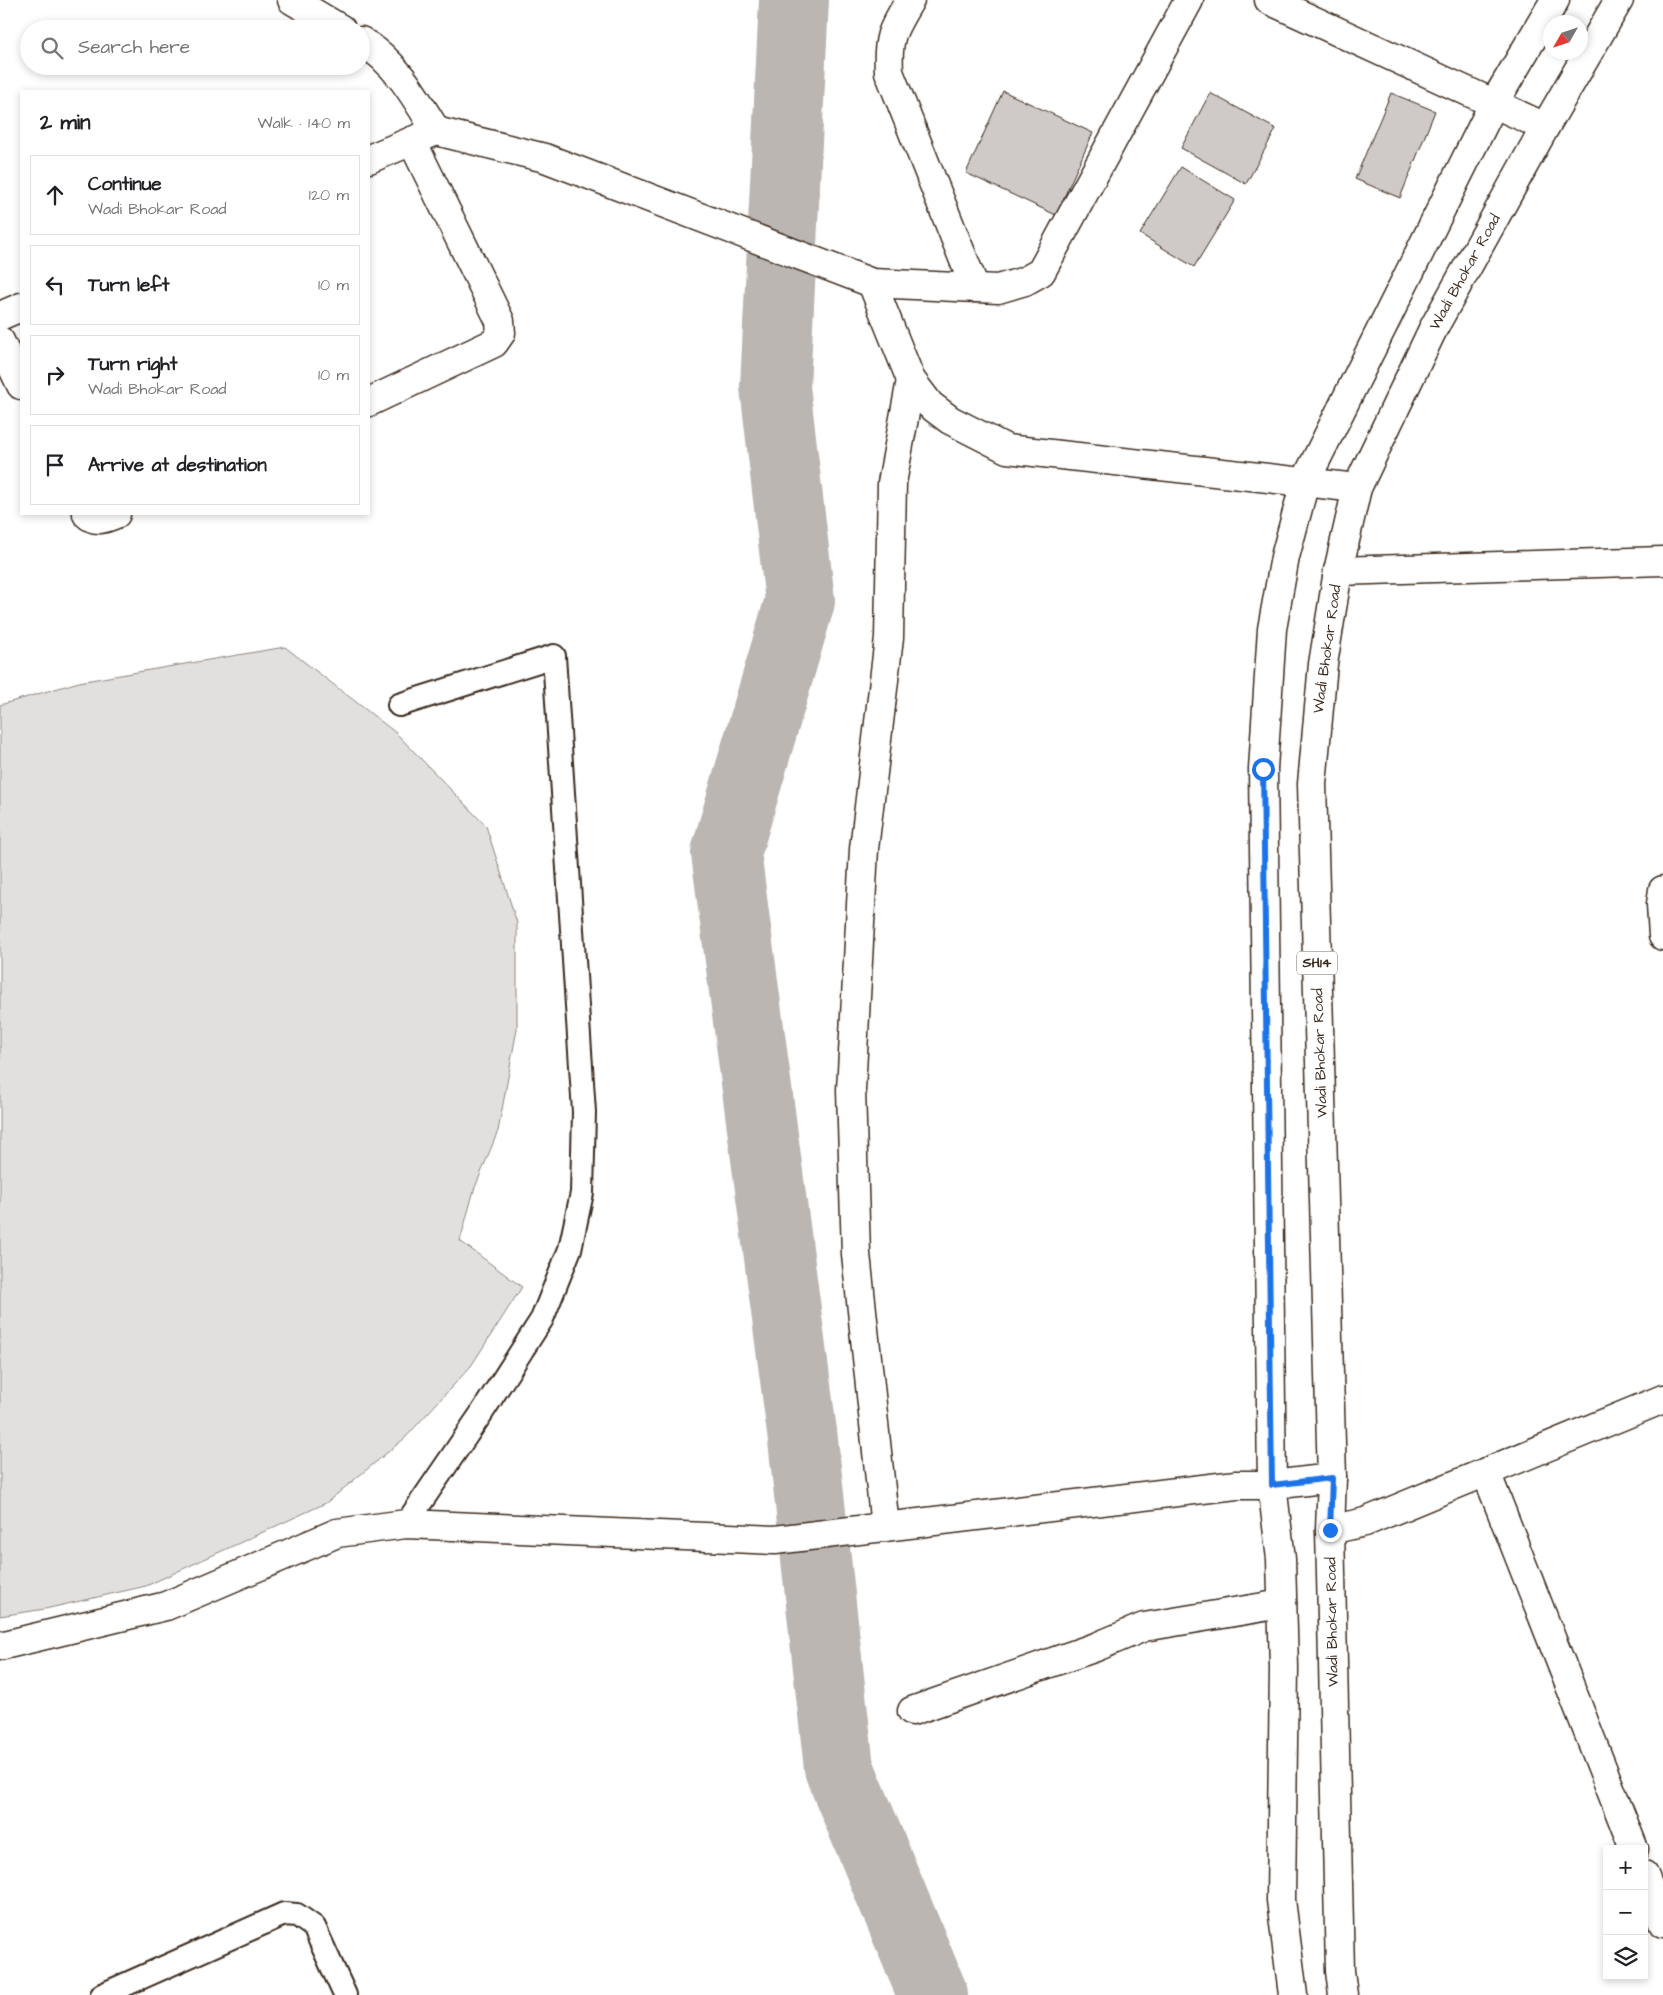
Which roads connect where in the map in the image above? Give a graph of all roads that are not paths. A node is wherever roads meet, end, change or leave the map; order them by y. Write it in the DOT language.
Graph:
graph roads {
  1 [pos="292,0"];
  2 [pos="910,0"];
  3 [pos="1189,0"];
  4 [pos="1268,0"];
  5 [pos="1555,0"];
  6 [pos="1619,0"];
  7 [pos="326,20"];
  8 [pos="370,48"];
  9 [pos="1493,105"];
  10 [pos="1545,127"];
  11 [pos="424,136"];
  12 [pos="370,159"];
  13 [pos="863,280"];
  14 [pos="976,288"];
  15 [pos="20,307"];
  16 [pos="0,316"];
  17 [pos="0,341"];
  18 [pos="911,380"];
  19 [pos="20,383"];
  20 [pos="370,402"];
  21 [pos="1305,482"];
  22 [pos="1357,488"];
  23 [pos="88,515"];
  24 [pos="113,515"];
  25 [pos="1663,561"];
  26 [pos="1338,571"];
  27 [pos="399,705"];
  28 [pos="1663,890"];
  29 [pos="1663,936"];
  30 [pos="1663,1399"];
  31 [pos="1486,1472"];
  32 [pos="1332,1478"];
  33 [pos="1272,1485"];
  34 [pos="406,1524"];
  35 [pos="885,1527"];
  36 [pos="1330,1530"];
  37 [pos="1282,1604"];
  38 [pos="0,1646"];
  39 [pos="912,1711"];
  40 [pos="1632,1845"];
  41 [pos="1648,1886"];
  42 [pos="1663,1923"];
  43 [pos="102,1995"];
  44 [pos="345,1995"];
  45 [pos="1293,1995"];
  46 [pos="1343,1995"];
  1 -- 7 [label="street"];
  2 -- 14 [label="street"];
  3 -- 14 [label="street"];
  4 -- 9 [label="street"];
  5 -- 9 [label="street"];
  6 -- 10 [label="street, Wadi Bhokar Road / SH14"];
  8 -- 11 [label="street"];
  9 -- 10 [label="street"];
  9 -- 21 [label="street"];
  10 -- 22 [label="street, Wadi Bhokar Road / SH14"];
  11 -- 12 [label="street"];
  11 -- 13 [label="street"];
  11 -- 20 [label="street"];
  13 -- 14 [label="street"];
  13 -- 18 [label="street"];
  15 -- 16 [label="street"];
  17 -- 19 [label="street"];
  18 -- 21 [label="street"];
  18 -- 35 [label="street"];
  21 -- 22 [label="street"];
  21 -- 33 [label="street"];
  22 -- 26 [label="street, Wadi Bhokar Road / SH14"];
  23 -- 24 [label="street"];
  25 -- 26 [label="street"];
  26 -- 32 [label="street, Wadi Bhokar Road / SH14"];
  27 -- 34 [label="lane"];
  28 -- 29 [label="street"];
  30 -- 31 [label="street"];
  31 -- 36 [label="street"];
  31 -- 40 [label="street"];
  32 -- 33 [label="street"];
  32 -- 36 [label="street, Wadi Bhokar Road / SH14"];
  33 -- 35 [label="street"];
  33 -- 37 [label="street"];
  34 -- 35 [label="street"];
  34 -- 38 [label="street"];
  36 -- 46 [label="street, Wadi Bhokar Road / SH14"];
  37 -- 39 [label="street"];
  37 -- 45 [label="street"];
  41 -- 42 [label="street"];
  43 -- 44 [label="lane"];
}
